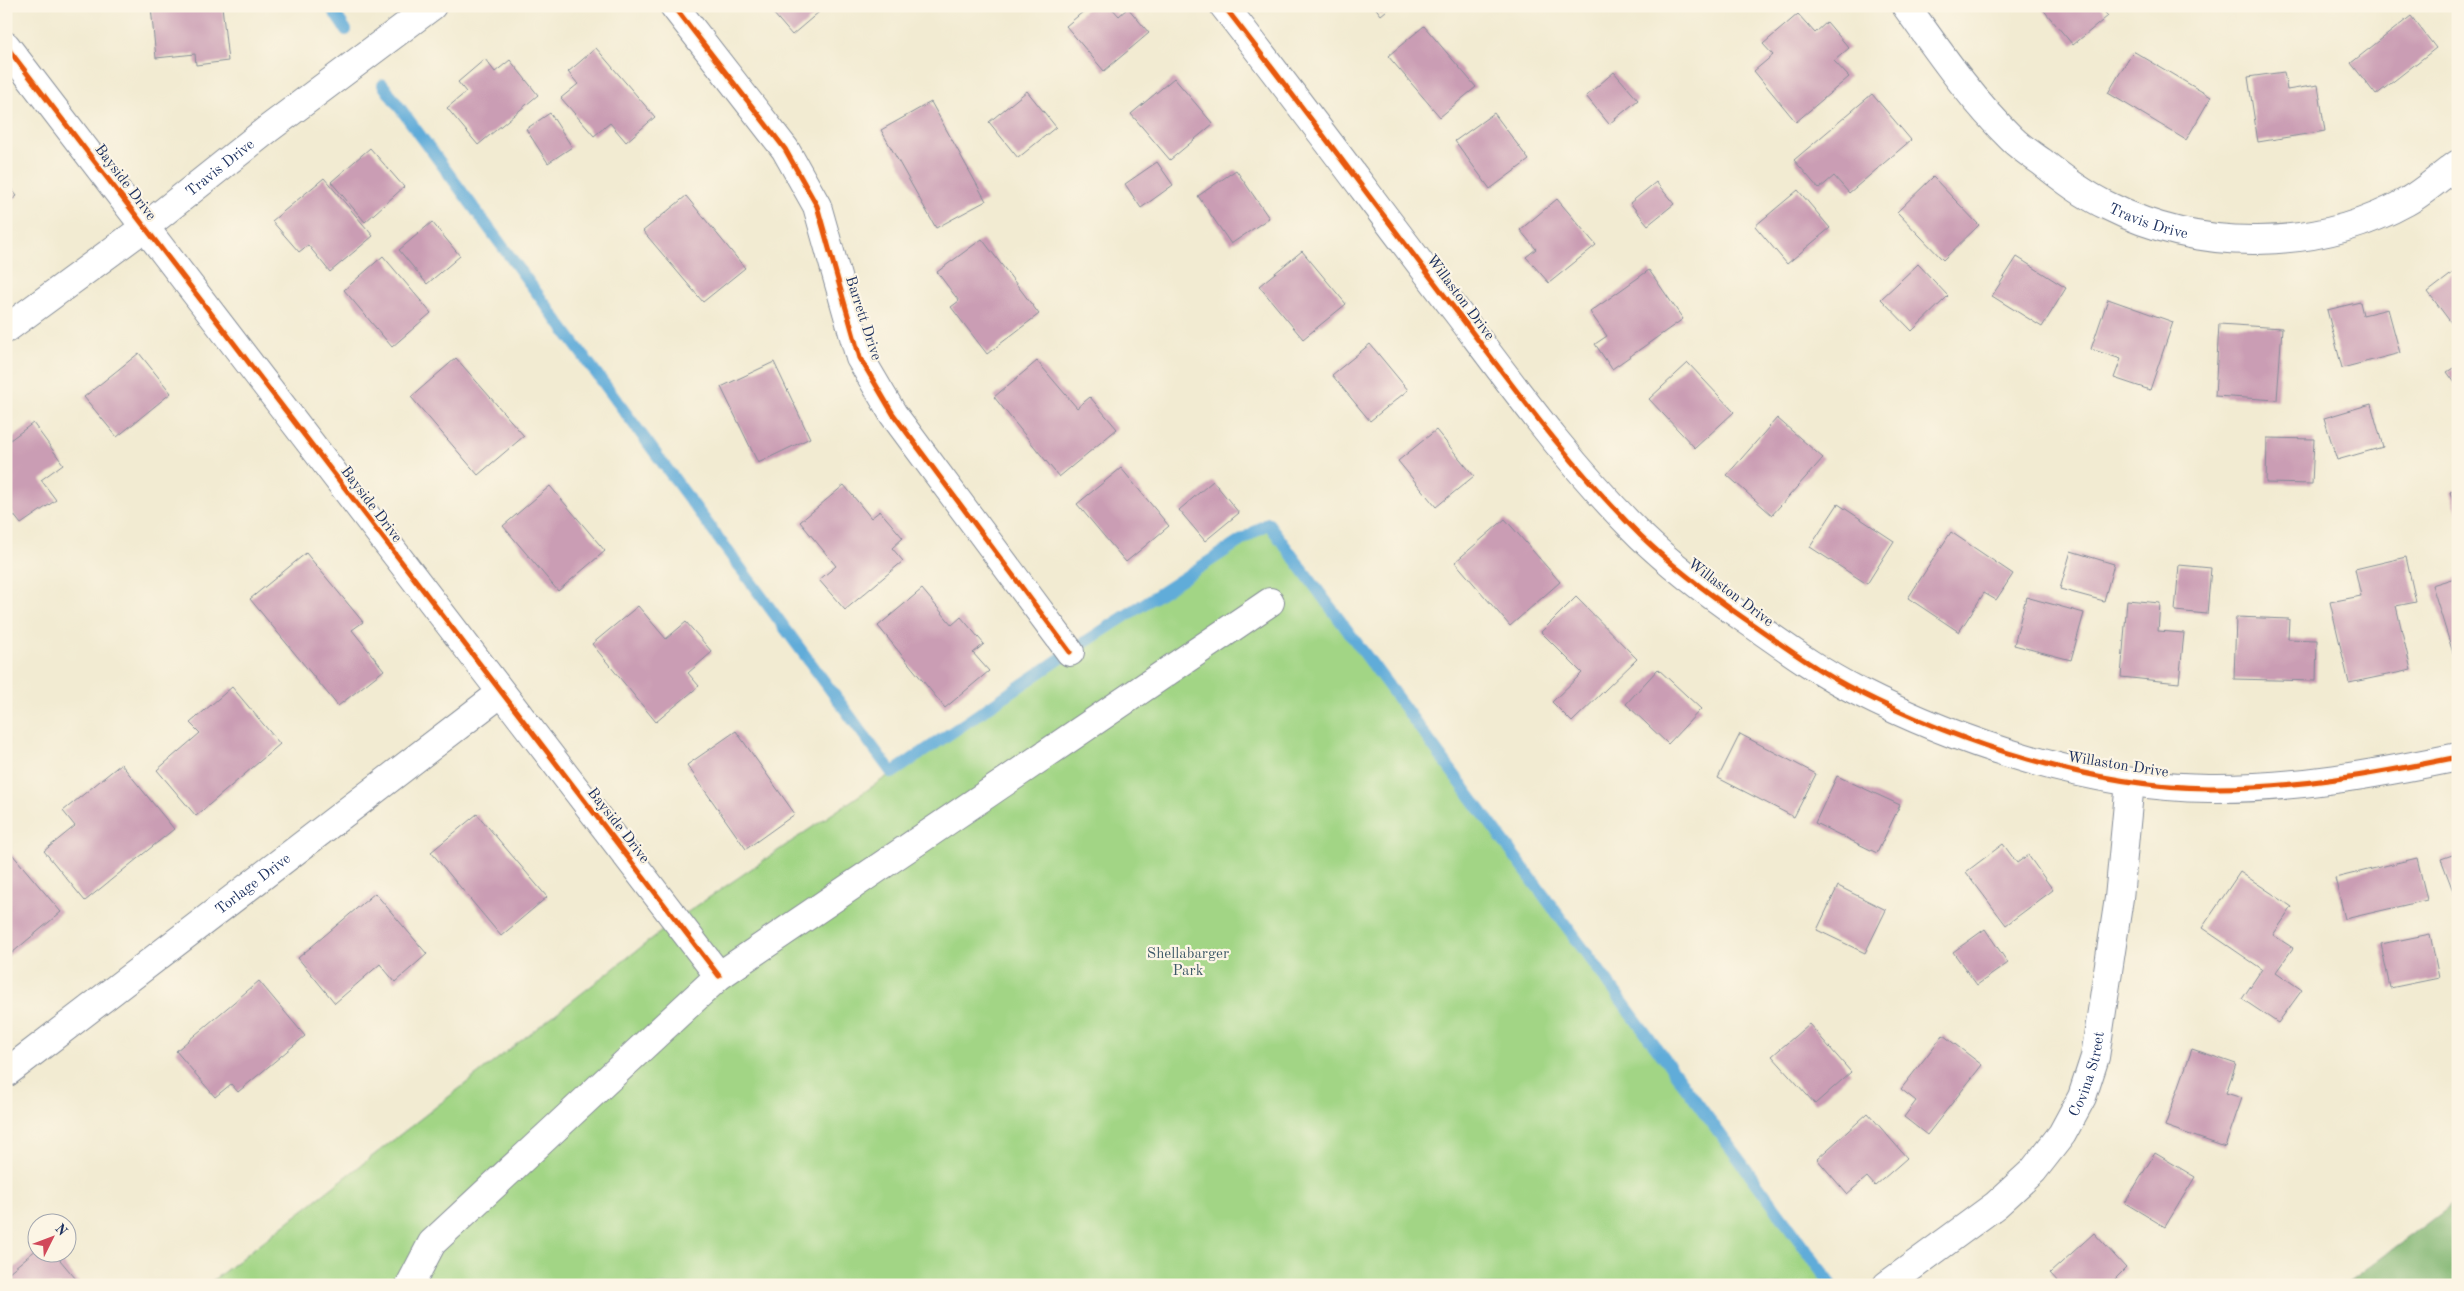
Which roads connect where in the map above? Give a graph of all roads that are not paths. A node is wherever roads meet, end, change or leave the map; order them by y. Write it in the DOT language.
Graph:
graph roads {
  1 [pos="432,6"];
  2 [pos="674,6"];
  3 [pos="1224,6"];
  4 [pos="1906,6"];
  5 [pos="6,46"];
  6 [pos="2458,164"];
  7 [pos="144,227"];
  8 [pos="6,329"];
  9 [pos="1270,602"];
  10 [pos="1070,652"];
  11 [pos="500,693"];
  12 [pos="2458,757"];
  13 [pos="2130,782"];
  14 [pos="719,976"];
  15 [pos="6,1073"];
  16 [pos="410,1285"];
  17 [pos="1886,1285"];
  1 -- 7 [label="street, Travis Drive"];
  2 -- 10 [label="street, Barrett Drive"];
  3 -- 13 [label="street, Willaston Drive"];
  4 -- 6 [label="street, Travis Drive"];
  5 -- 7 [label="street, Bayside Drive"];
  7 -- 8 [label="street, Travis Drive"];
  7 -- 11 [label="street, Bayside Drive"];
  9 -- 14 [label="street"];
  11 -- 14 [label="street, Bayside Drive"];
  11 -- 15 [label="street, Torlage Drive"];
  12 -- 13 [label="street, Willaston Drive"];
  13 -- 17 [label="street, Covina Street"];
  14 -- 16 [label="street"];
}
